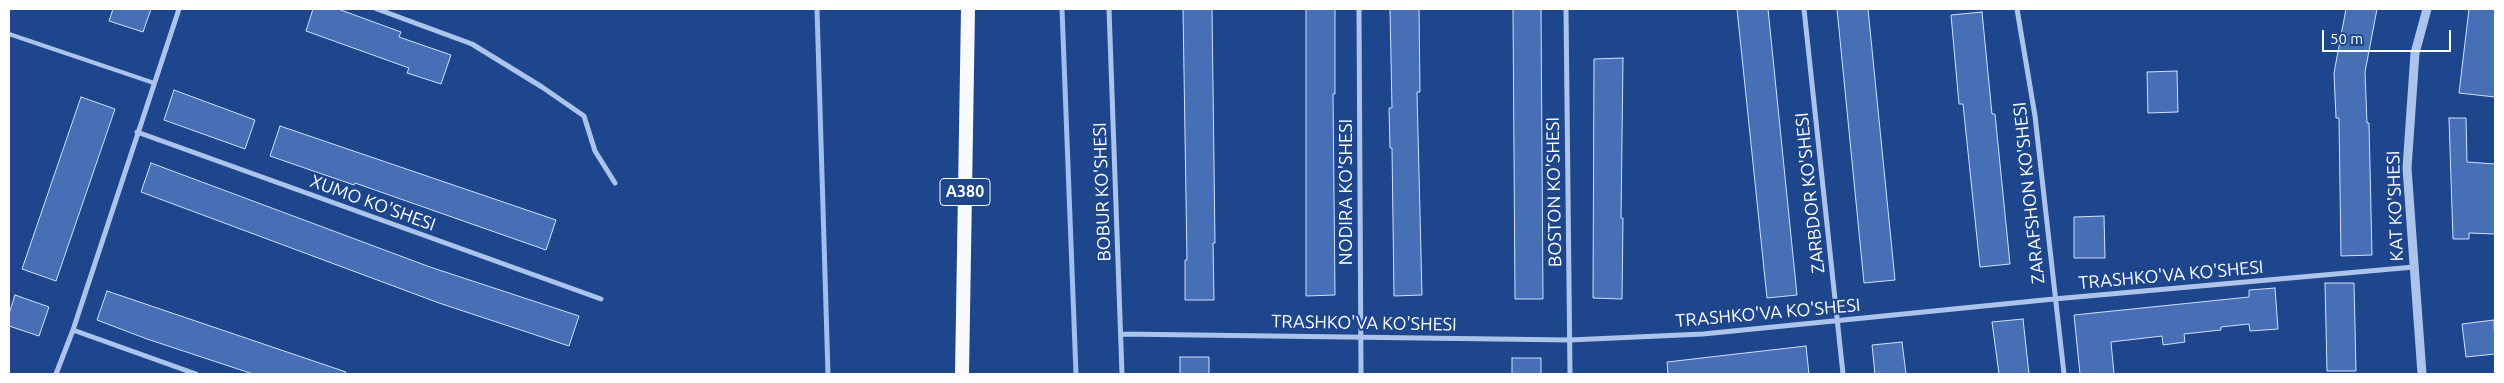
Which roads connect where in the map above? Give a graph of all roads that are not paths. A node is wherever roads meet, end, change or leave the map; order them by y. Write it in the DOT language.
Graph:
graph roads {
  1 [pos="179,9"];
  2 [pos="377,9"];
  3 [pos="968,9"];
  4 [pos="1109,9"];
  5 [pos="1359,9"];
  6 [pos="1566,9"];
  7 [pos="1804,9"];
  8 [pos="2017,9"];
  9 [pos="2427,9"];
  10 [pos="9,34"];
  11 [pos="154,83"];
  12 [pos="137,132"];
  13 [pos="615,182"];
  14 [pos="2414,267"];
  15 [pos="2054,298"];
  16 [pos="600,299"];
  17 [pos="1837,322"];
  18 [pos="73,330"];
  19 [pos="1121,334"];
  20 [pos="1361,336"];
  21 [pos="1570,340"];
  22 [pos="56,374"];
  23 [pos="196,374"];
  24 [pos="962,374"];
  25 [pos="1122,374"];
  26 [pos="1361,374"];
  27 [pos="1570,374"];
  28 [pos="1843,374"];
  29 [pos="2064,374"];
  30 [pos="2422,374"];
  1 -- 11 [label="street"];
  2 -- 13 [label="street"];
  3 -- 24 [label="highway, A380"];
  4 -- 19 [label="street, BOBUR KO'SHESI"];
  5 -- 20 [label="street, NODIRA KO'SHESI"];
  6 -- 21 [label="street, BOSTON KO'SHESI"];
  7 -- 17 [label="street, ZARBDOR KO'SHESI"];
  8 -- 15 [label="street, ZARAFSHON KO'SHESI"];
  9 -- 14 [label="street, KAT KO'SHESI"];
  10 -- 11 [label="lane"];
  11 -- 12 [label="street"];
  12 -- 16 [label="street, XUMO KO'SHESI"];
  12 -- 18 [label="street"];
  14 -- 15 [label="street, TRASHKO'VA KO'SHESI"];
  14 -- 30 [label="street, KAT KO'SHESI"];
  15 -- 17 [label="street, TRASHKO'VA KO'SHESI"];
  15 -- 29 [label="street, ZARAFSHON KO'SHESI"];
  17 -- 21 [label="street, TRASHKO'VA KO'SHESI"];
  17 -- 28 [label="street, ZARBDOR KO'SHESI"];
  18 -- 22 [label="street"];
  18 -- 23 [label="street"];
  19 -- 20 [label="street, TRASHKO'VA KO'SHESI"];
  19 -- 25 [label="street, BOBUR KO'SHESI"];
  20 -- 21 [label="street, TRASHKO'VA KO'SHESI"];
  20 -- 26 [label="street, NODIRA KO'SHESI"];
  21 -- 27 [label="street, BOSTON KO'SHESI"];
}
